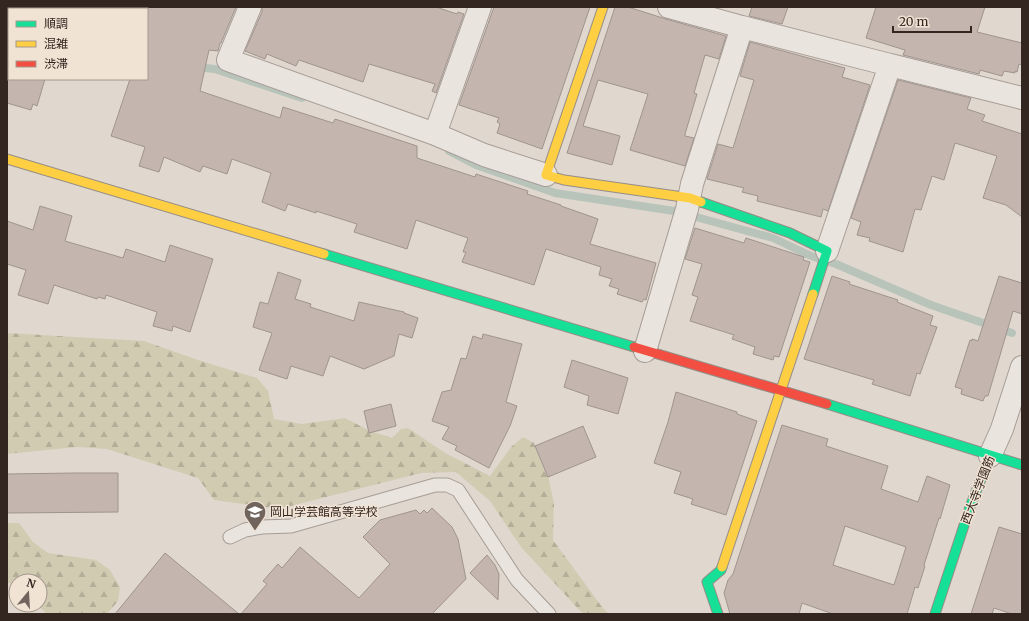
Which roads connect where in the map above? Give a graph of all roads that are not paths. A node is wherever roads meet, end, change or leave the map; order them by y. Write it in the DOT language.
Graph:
graph roads {
  1 [pos="250,7"];
  2 [pos="480,7"];
  3 [pos="603,7"];
  4 [pos="669,7"];
  5 [pos="742,26"];
  6 [pos="890,65"];
  7 [pos="1022,98"];
  8 [pos="435,134"];
  9 [pos="7,158"];
  10 [pos="546,175"];
  11 [pos="687,209"];
  12 [pos="825,258"];
  13 [pos="646,351"];
  14 [pos="1022,367"];
  15 [pos="781,390"];
  16 [pos="990,456"];
  17 [pos="1022,465"];
  18 [pos="230,537"];
  19 [pos="549,614"];
  20 [pos="718,614"];
  21 [pos="935,614"];
  1 -- 8 [label="street"];
  2 -- 8 [label="street"];
  3 -- 10 [label="street"];
  4 -- 5 [label="street"];
  5 -- 6 [label="street"];
  5 -- 11 [label="street"];
  6 -- 7 [label="street"];
  6 -- 12 [label="street"];
  8 -- 10 [label="street"];
  9 -- 13 [label="street"];
  10 -- 11 [label="street"];
  11 -- 12 [label="street"];
  11 -- 13 [label="street"];
  12 -- 15 [label="street"];
  13 -- 15 [label="street"];
  14 -- 16 [label="street, 西大寺学園筋"];
  15 -- 16 [label="street"];
  15 -- 20 [label="street"];
  16 -- 17 [label="street"];
  16 -- 21 [label="street, 西大寺学園筋"];
  18 -- 19 [label="lane"];
}
